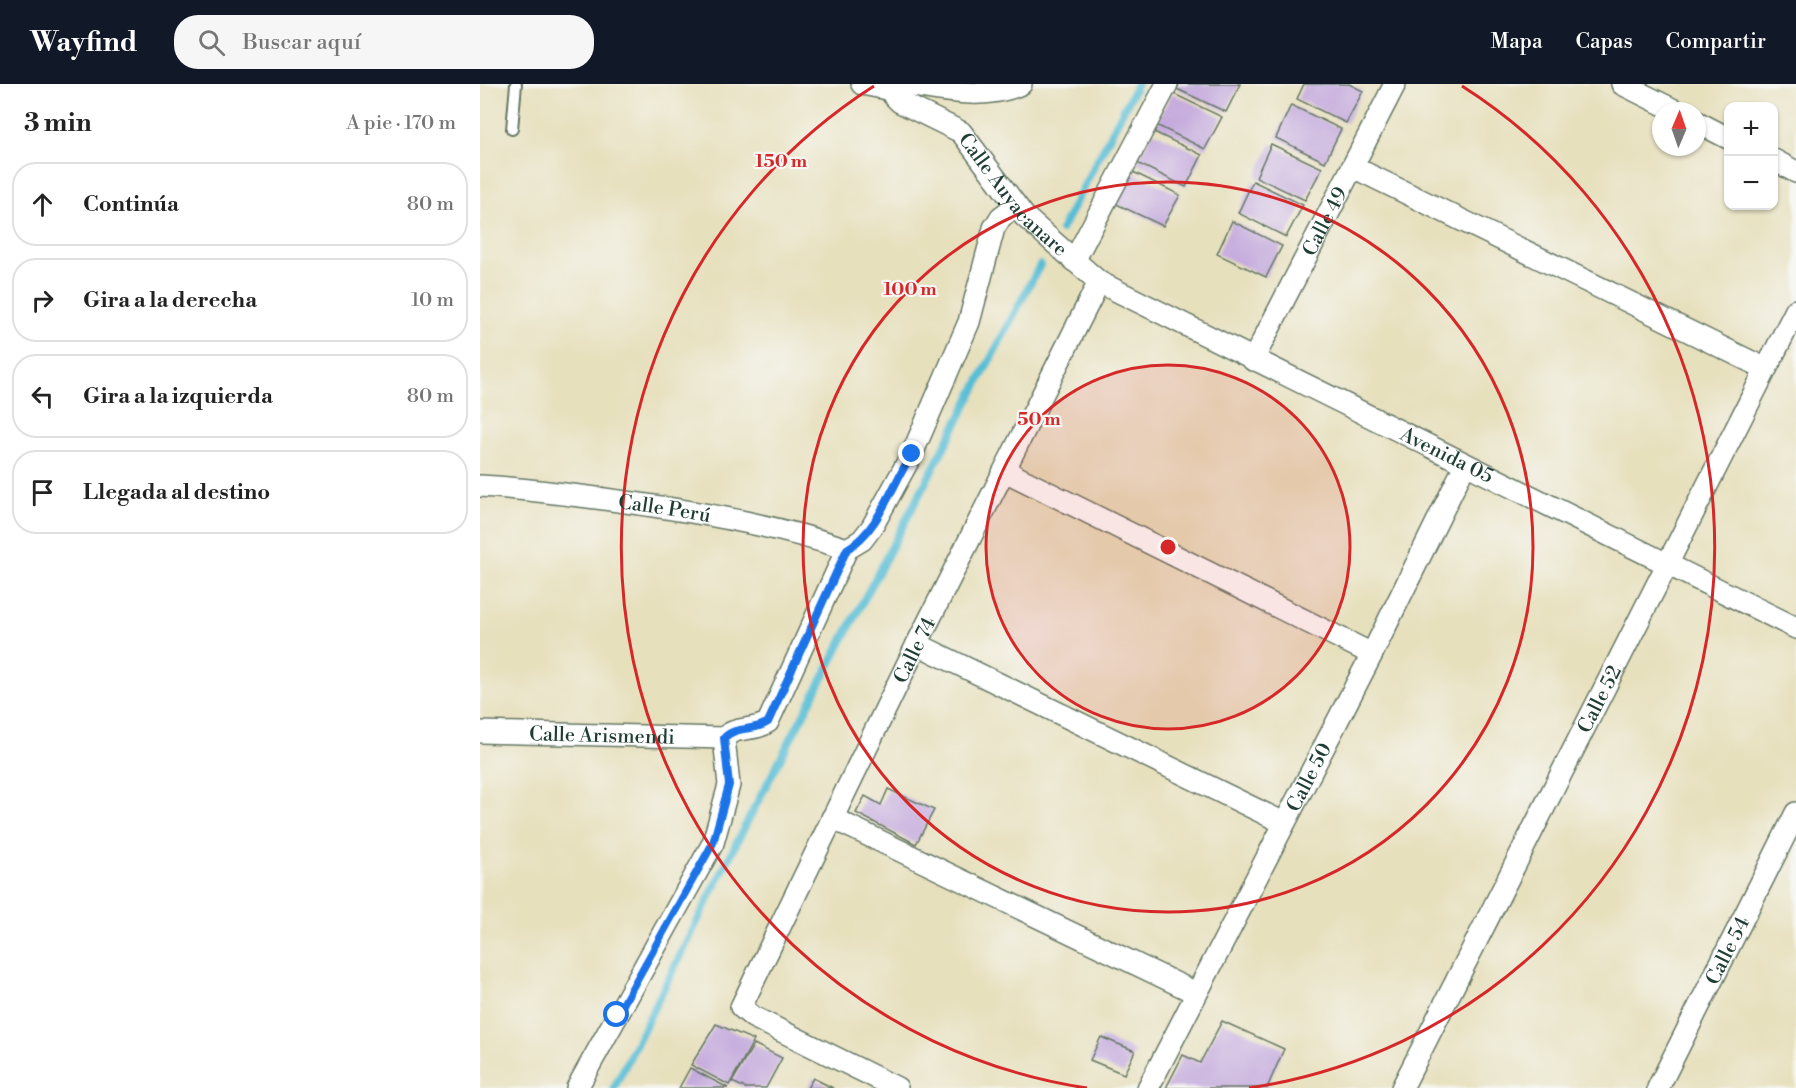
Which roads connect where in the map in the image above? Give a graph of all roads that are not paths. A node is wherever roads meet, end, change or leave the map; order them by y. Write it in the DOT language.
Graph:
graph roads {
  1 [pos="516,84"];
  2 [pos="862,84"];
  3 [pos="1021,84"];
  4 [pos="1167,84"];
  5 [pos="1395,84"];
  6 [pos="1622,84"];
  7 [pos="893,90"];
  8 [pos="1658,102"];
  9 [pos="1706,127"];
  10 [pos="512,129"];
  11 [pos="1724,136"];
  12 [pos="1778,163"];
  13 [pos="1353,167"];
  14 [pos="1796,172"];
  15 [pos="1016,206"];
  16 [pos="1074,261"];
  17 [pos="1099,282"];
  18 [pos="1796,310"];
  19 [pos="1254,360"];
  20 [pos="1766,369"];
  21 [pos="1465,465"];
  22 [pos="1005,471"];
  23 [pos="480,486"];
  24 [pos="847,549"];
  25 [pos="1669,564"];
  26 [pos="1796,628"];
  27 [pos="917,644"];
  28 [pos="1372,654"];
  29 [pos="480,732"];
  30 [pos="724,738"];
  31 [pos="1796,813"];
  32 [pos="832,818"];
  33 [pos="1284,823"];
  34 [pos="1196,993"];
  35 [pos="577,1088"];
  36 [pos="897,1088"];
  37 [pos="1148,1088"];
  38 [pos="1402,1088"];
  39 [pos="1658,1088"];
  1 -- 10 [label="lane"];
  2 -- 7 [label="street"];
  3 -- 7 [label="street"];
  4 -- 16 [label="street"];
  5 -- 13 [label="street, Calle 49"];
  6 -- 8 [label="street"];
  7 -- 15 [label="street, Calle Auyacanare"];
  9 -- 11 [label="street"];
  12 -- 14 [label="street"];
  13 -- 19 [label="street, Calle 49"];
  13 -- 20 [label="street"];
  15 -- 16 [label="street, Calle Auyacanare"];
  15 -- 24 [label="street"];
  16 -- 17 [label="street, Calle Auyacanare"];
  17 -- 19 [label="street, Avenida 05"];
  17 -- 22 [label="street, Calle 74"];
  18 -- 20 [label="street, Calle 52"];
  19 -- 21 [label="street, Avenida 05"];
  20 -- 25 [label="street, Calle 52"];
  21 -- 25 [label="street, Avenida 05"];
  21 -- 28 [label="street, Calle 50"];
  22 -- 27 [label="street, Calle 74"];
  22 -- 28 [label="street"];
  23 -- 24 [label="street, Calle Perú"];
  24 -- 30 [label="street, Calle Arismendi"];
  25 -- 26 [label="street, Avenida 05"];
  25 -- 38 [label="street, Calle 52"];
  27 -- 32 [label="street, Calle 74"];
  27 -- 33 [label="street"];
  28 -- 33 [label="street, Calle 50"];
  29 -- 30 [label="street, Calle Arismendi"];
  30 -- 35 [label="street"];
  31 -- 39 [label="street, Calle 54"];
  32 -- 34 [label="street"];
  32 -- 36 [label="street, Calle 74"];
  33 -- 34 [label="street, Calle 50"];
  34 -- 37 [label="street, Calle 50"];
}
